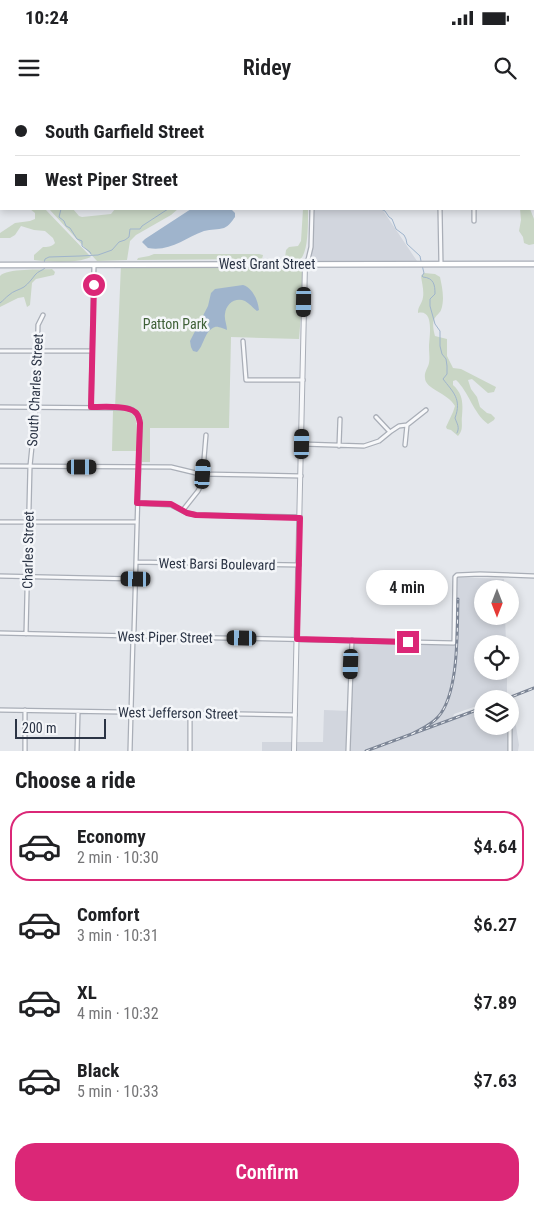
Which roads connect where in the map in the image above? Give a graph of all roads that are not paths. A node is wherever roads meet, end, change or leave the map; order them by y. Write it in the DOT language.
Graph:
graph roads {
  1 [pos="312,210"];
  2 [pos="440,210"];
  3 [pos="474,210"];
  4 [pos="474,222"];
  5 [pos="306,264"];
  6 [pos="441,264"];
  7 [pos="534,264"];
  8 [pos="0,265"];
  9 [pos="94,265"];
  10 [pos="43,315"];
  11 [pos="243,341"];
  12 [pos="0,351"];
  13 [pos="38,351"];
  14 [pos="92,351"];
  15 [pos="303,380"];
  16 [pos="0,407"];
  17 [pos="36,407"];
  18 [pos="91,407"];
  19 [pos="426,410"];
  20 [pos="376,417"];
  21 [pos="340,419"];
  22 [pos="407,425"];
  23 [pos="390,432"];
  24 [pos="206,435"];
  25 [pos="302,444"];
  26 [pos="405,444"];
  27 [pos="339,446"];
  28 [pos="0,466"];
  29 [pos="30,466"];
  30 [pos="139,467"];
  31 [pos="203,474"];
  32 [pos="301,476"];
  33 [pos="137,503"];
  34 [pos="183,510"];
  35 [pos="300,518"];
  36 [pos="0,522"];
  37 [pos="29,522"];
  38 [pos="137,522"];
  39 [pos="136,562"];
  40 [pos="299,566"];
  41 [pos="0,576"];
  42 [pos="534,576"];
  43 [pos="28,577"];
  44 [pos="136,579"];
  45 [pos="0,633"];
  46 [pos="26,634"];
  47 [pos="133,636"];
  48 [pos="297,639"];
  49 [pos="352,640"];
  50 [pos="0,710"];
  51 [pos="26,710"];
  52 [pos="78,712"];
  53 [pos="131,712"];
  54 [pos="190,714"];
  55 [pos="295,715"];
  56 [pos="510,735"];
  57 [pos="25,751"];
  58 [pos="78,751"];
  59 [pos="130,751"];
  60 [pos="190,751"];
  61 [pos="294,751"];
  62 [pos="348,751"];
  63 [pos="510,751"];
  1 -- 5 [label="street"];
  2 -- 6 [label="street"];
  3 -- 4 [label="street"];
  5 -- 6 [label="main road, West Grant Street"];
  5 -- 9 [label="main road, West Grant Street"];
  5 -- 15 [label="street"];
  6 -- 7 [label="main road, West Grant Street"];
  8 -- 9 [label="main road, West Grant Street"];
  9 -- 14 [label="street"];
  10 -- 13 [label="street, South Charles Street"];
  11 -- 15 [label="street"];
  12 -- 13 [label="street"];
  13 -- 14 [label="street"];
  13 -- 17 [label="street, South Charles Street"];
  14 -- 18 [label="street"];
  15 -- 25 [label="street"];
  16 -- 17 [label="street"];
  17 -- 18 [label="street"];
  17 -- 29 [label="street, South Charles Street"];
  18 -- 30 [label="street"];
  19 -- 22 [label="street"];
  20 -- 23 [label="street"];
  21 -- 27 [label="street"];
  22 -- 23 [label="street"];
  22 -- 26 [label="street"];
  23 -- 27 [label="street"];
  24 -- 31 [label="street"];
  25 -- 27 [label="street"];
  25 -- 32 [label="street"];
  28 -- 29 [label="street"];
  29 -- 30 [label="street"];
  29 -- 37 [label="street, Charles Street"];
  30 -- 31 [label="street"];
  30 -- 33 [label="street"];
  31 -- 32 [label="street"];
  31 -- 34 [label="street"];
  32 -- 35 [label="street"];
  33 -- 34 [label="street"];
  33 -- 38 [label="street"];
  34 -- 35 [label="street"];
  35 -- 40 [label="street"];
  36 -- 37 [label="street"];
  37 -- 38 [label="street"];
  37 -- 43 [label="street, Charles Street"];
  38 -- 39 [label="street"];
  39 -- 40 [label="street, West Barsi Boulevard"];
  39 -- 44 [label="street"];
  40 -- 48 [label="street"];
  41 -- 43 [label="street"];
  42 -- 49 [label="street, West Piper Street"];
  43 -- 44 [label="street"];
  43 -- 46 [label="street, Charles Street"];
  44 -- 47 [label="street"];
  45 -- 46 [label="street, West Piper Street"];
  46 -- 47 [label="street, West Piper Street"];
  47 -- 48 [label="street, West Piper Street"];
  47 -- 53 [label="street"];
  48 -- 49 [label="street, West Piper Street"];
  48 -- 55 [label="street"];
  49 -- 62 [label="street"];
  50 -- 51 [label="street, West Jefferson Street"];
  51 -- 52 [label="street, West Jefferson Street"];
  51 -- 57 [label="street"];
  52 -- 53 [label="street, West Jefferson Street"];
  52 -- 58 [label="street"];
  53 -- 54 [label="street, West Jefferson Street"];
  53 -- 59 [label="street"];
  54 -- 55 [label="street, West Jefferson Street"];
  54 -- 60 [label="street"];
  55 -- 61 [label="street"];
  56 -- 63 [label="street"];
}
